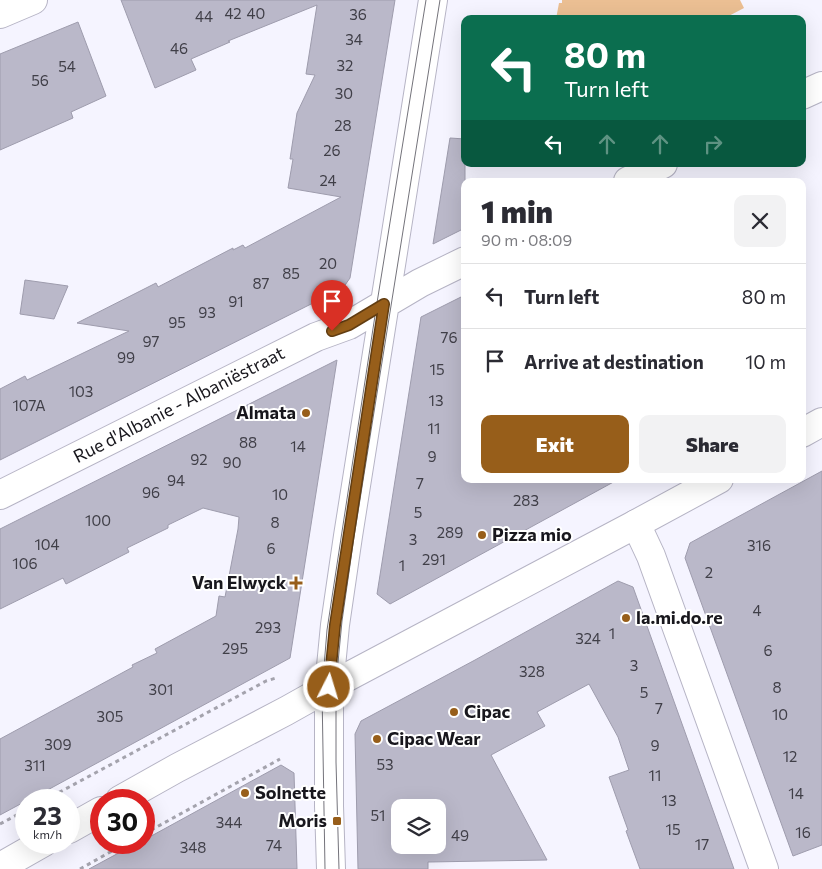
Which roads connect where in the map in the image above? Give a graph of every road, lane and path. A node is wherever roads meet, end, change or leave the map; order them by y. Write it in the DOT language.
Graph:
graph roads {
  1 [pos="32,0"];
  2 [pos="433,0"];
  3 [pos="0,14"];
  4 [pos="822,86"];
  5 [pos="806,94"];
  6 [pos="657,167"];
  7 [pos="634,178"];
  8 [pos="461,263"];
  9 [pos="384,304"];
  10 [pos="822,422"];
  11 [pos="806,431"];
  12 [pos="712,483"];
  13 [pos="0,495"];
  14 [pos="636,524"];
  15 [pos="329,687"];
  16 [pos="280,759"];
  17 [pos="140,789"];
  18 [pos="15,816"];
  19 [pos="0,824"];
  20 [pos="155,828"];
  21 [pos="23,854"];
  22 [pos="107,854"];
  23 [pos="0,867"];
  24 [pos="80,869"];
  25 [pos="331,869"];
  26 [pos="764,869"];
  1 -- 3 [label="street"];
  2 -- 9 [label="street"];
  4 -- 5 [label="street"];
  6 -- 7 [label="street"];
  8 -- 9 [label="street, Rue d'Albanie - Albaniëstraat"];
  9 -- 13 [label="street, Rue d'Albanie - Albaniëstraat"];
  9 -- 15 [label="street"];
  10 -- 11 [label="street"];
  12 -- 14 [label="street"];
  14 -- 15 [label="street"];
  14 -- 26 [label="street"];
  15 -- 17 [label="street"];
  15 -- 25 [label="street"];
  16 -- 20 [label="path"];
  18 -- 19 [label="path"];
  21 -- 23 [label="street"];
  22 -- 24 [label="path"];
}
